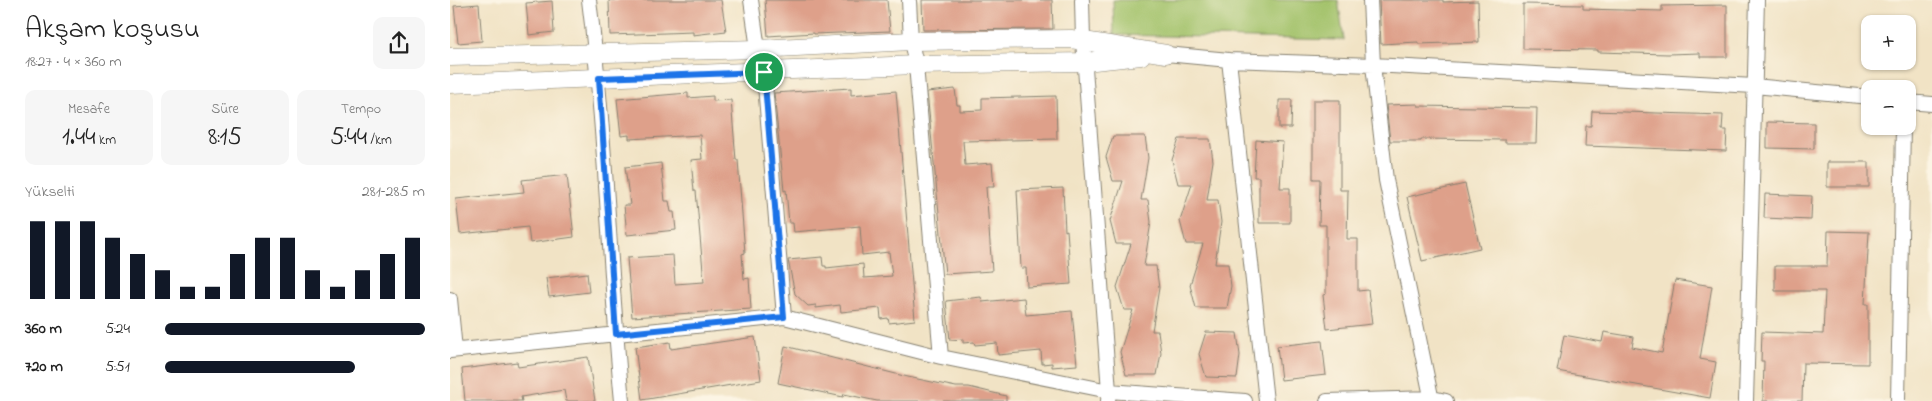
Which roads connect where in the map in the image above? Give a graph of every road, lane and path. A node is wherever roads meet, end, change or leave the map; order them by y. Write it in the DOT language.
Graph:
graph roads {
  1 [pos="589,0"];
  2 [pos="751,0"];
  3 [pos="909,0"];
  4 [pos="1082,0"];
  5 [pos="1370,0"];
  6 [pos="1758,0"];
  7 [pos="911,41"];
  8 [pos="1083,41"];
  9 [pos="758,49"];
  10 [pos="596,54"];
  11 [pos="1166,54"];
  12 [pos="450,57"];
  13 [pos="1229,60"];
  14 [pos="1084,62"];
  15 [pos="916,65"];
  16 [pos="1373,65"];
  17 [pos="764,72"];
  18 [pos="599,78"];
  19 [pos="450,84"];
  20 [pos="1754,86"];
  21 [pos="1861,96"];
  22 [pos="1916,103"];
  23 [pos="1932,104"];
  24 [pos="1904,135"];
  25 [pos="450,299"];
  26 [pos="784,317"];
  27 [pos="616,334"];
  28 [pos="452,350"];
  29 [pos="942,357"];
  30 [pos="1108,396"];
  31 [pos="1437,400"];
  32 [pos="622,401"];
  33 [pos="1245,401"];
  34 [pos="1266,401"];
  35 [pos="1327,401"];
  36 [pos="1746,401"];
  37 [pos="1898,401"];
  1 -- 10 [label="street"];
  2 -- 9 [label="street"];
  3 -- 7 [label="street"];
  4 -- 8 [label="street"];
  5 -- 16 [label="street"];
  6 -- 20 [label="street"];
  7 -- 8 [label="street"];
  7 -- 9 [label="street"];
  7 -- 15 [label="street"];
  8 -- 11 [label="street"];
  8 -- 14 [label="street"];
  9 -- 10 [label="street"];
  10 -- 12 [label="street"];
  10 -- 18 [label="street"];
  11 -- 13 [label="street"];
  11 -- 14 [label="street"];
  13 -- 16 [label="street"];
  13 -- 34 [label="street"];
  14 -- 15 [label="street"];
  14 -- 30 [label="street"];
  15 -- 17 [label="street"];
  15 -- 29 [label="street"];
  16 -- 20 [label="street"];
  16 -- 31 [label="street"];
  17 -- 18 [label="street"];
  17 -- 26 [label="street"];
  18 -- 19 [label="street"];
  18 -- 27 [label="street"];
  20 -- 21 [label="street"];
  20 -- 36 [label="street"];
  22 -- 23 [label="street"];
  24 -- 37 [label="street"];
  25 -- 28 [label="street"];
  26 -- 27 [label="street"];
  26 -- 29 [label="street"];
  27 -- 28 [label="street"];
  27 -- 32 [label="street"];
  29 -- 30 [label="street"];
  30 -- 33 [label="street"];
  31 -- 35 [label="street"];
}
